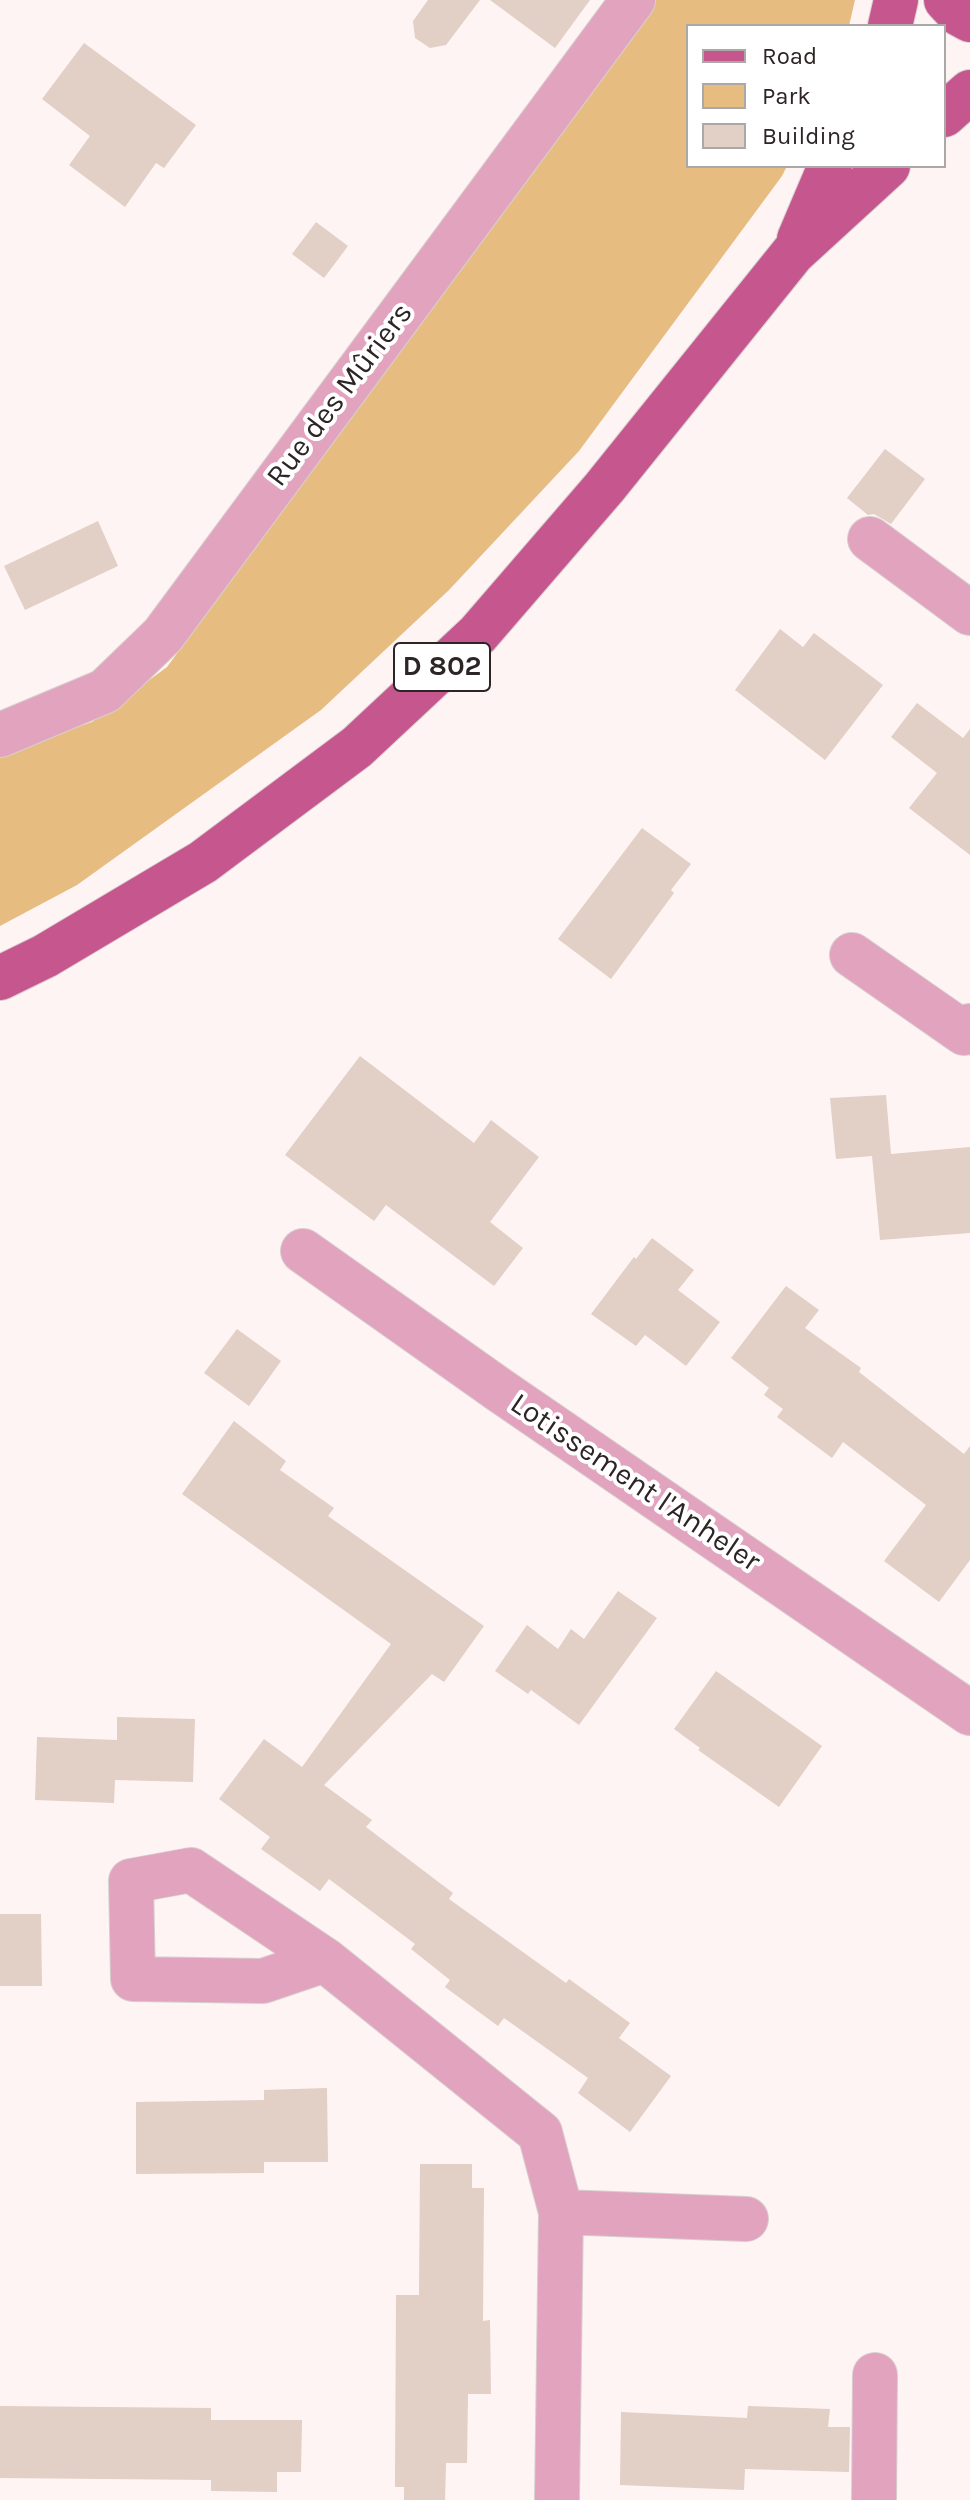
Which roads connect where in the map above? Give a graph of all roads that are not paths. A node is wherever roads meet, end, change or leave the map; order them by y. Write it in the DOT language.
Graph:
graph roads {
  1 [pos="633,0"];
  2 [pos="896,0"];
  3 [pos="946,0"];
  4 [pos="970,20"];
  5 [pos="890,24"];
  6 [pos="970,92"];
  7 [pos="946,113"];
  8 [pos="829,168"];
  9 [pos="886,168"];
  10 [pos="793,253"];
  11 [pos="870,539"];
  12 [pos="970,613"];
  13 [pos="0,735"];
  14 [pos="852,955"];
  15 [pos="0,978"];
  16 [pos="970,1026"];
  17 [pos="303,1251"];
  18 [pos="970,1713"];
  19 [pos="325,1960"];
  20 [pos="561,2212"];
  21 [pos="746,2219"];
  22 [pos="875,2375"];
  23 [pos="557,2500"];
  24 [pos="874,2500"];
  1 -- 13 [label="street, Rue des Mûriers"];
  2 -- 5 [label="main road"];
  3 -- 4 [label="main road"];
  6 -- 7 [label="main road"];
  8 -- 10 [label="main road, D 802"];
  9 -- 10 [label="main road, D 802"];
  10 -- 15 [label="main road, D 802"];
  11 -- 12 [label="street"];
  14 -- 16 [label="street"];
  17 -- 18 [label="street, Lotissement l'Anheler"];
  19 -- 20 [label="street"];
  20 -- 21 [label="street"];
  20 -- 23 [label="street"];
  22 -- 24 [label="street"];
}
